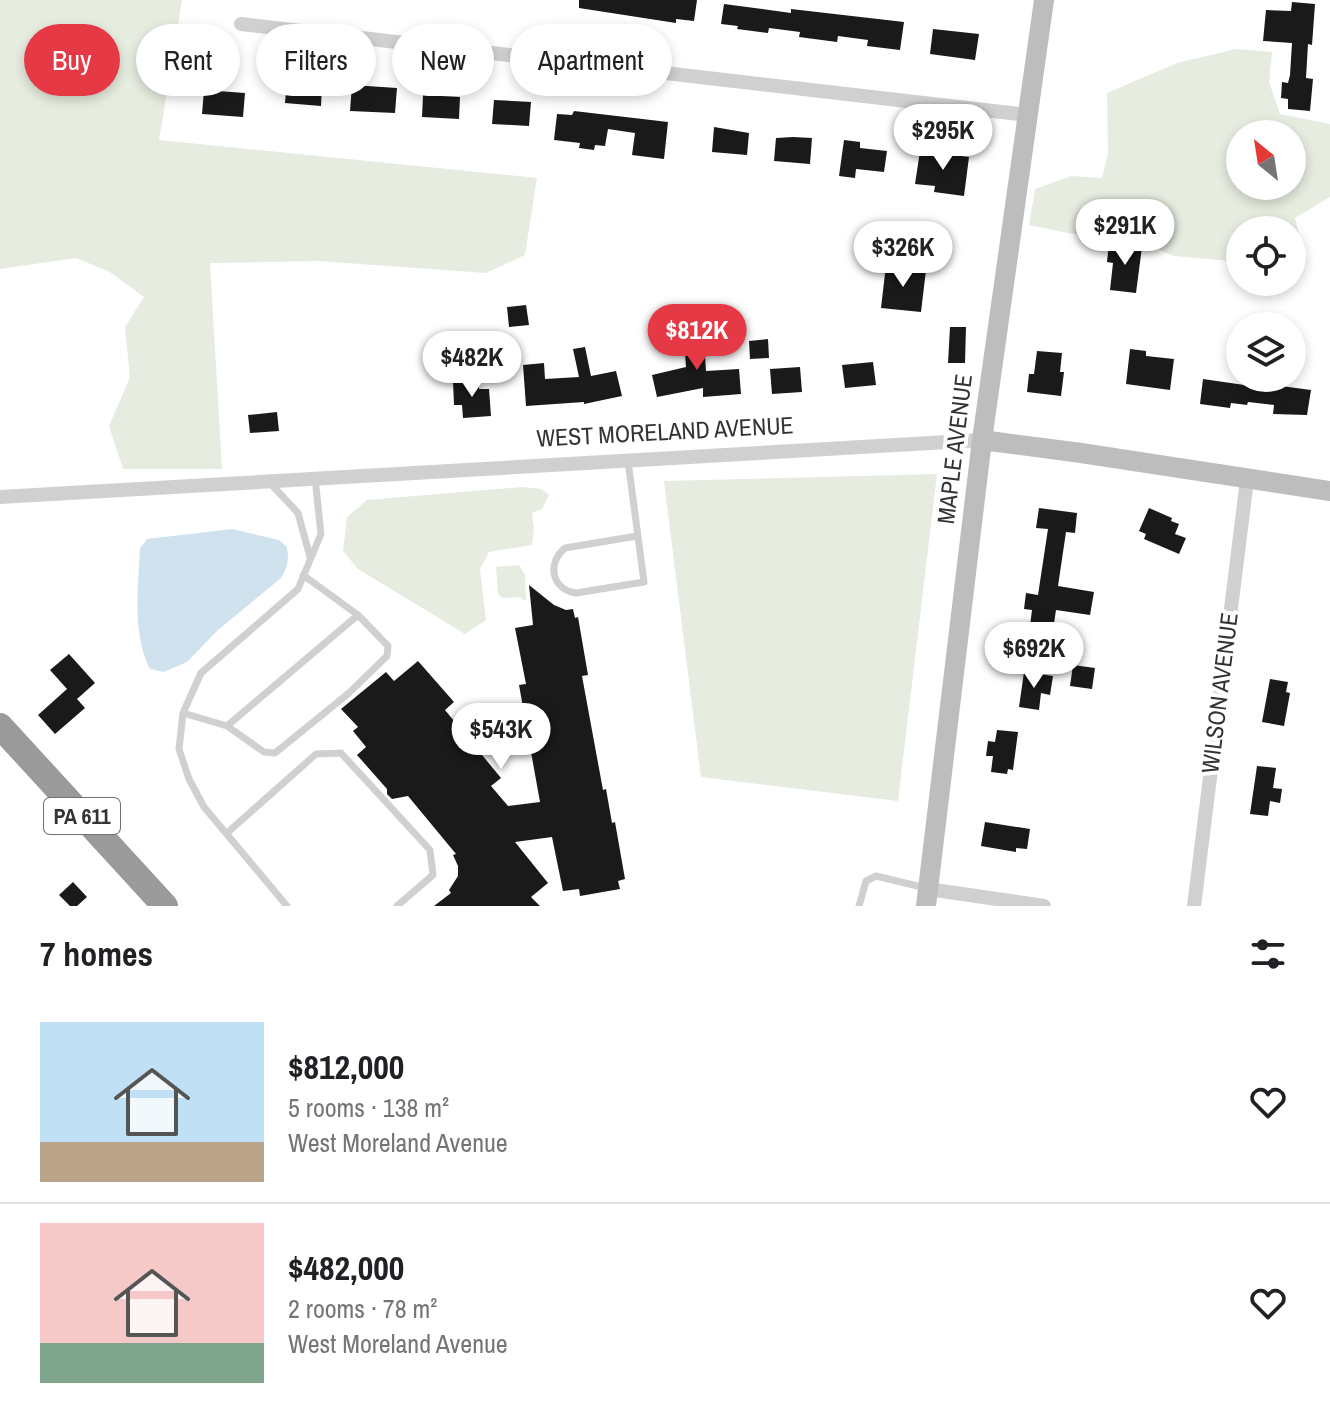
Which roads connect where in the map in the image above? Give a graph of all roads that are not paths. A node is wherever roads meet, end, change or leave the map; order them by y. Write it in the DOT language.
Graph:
graph roads {
  1 [pos="1044,0"];
  2 [pos="241,24"];
  3 [pos="1028,115"];
  4 [pos="982,440"];
  5 [pos="628,461"];
  6 [pos="315,478"];
  7 [pos="1247,480"];
  8 [pos="269,481"];
  9 [pos="1330,491"];
  10 [pos="0,497"];
  11 [pos="637,536"];
  12 [pos="310,557"];
  13 [pos="303,575"];
  14 [pos="358,615"];
  15 [pos="183,713"];
  16 [pos="0,726"];
  17 [pos="227,726"];
  18 [pos="227,833"];
  19 [pos="927,898"];
  20 [pos="403,904"];
  21 [pos="165,906"];
  22 [pos="287,906"];
  23 [pos="859,906"];
  24 [pos="1044,906"];
  25 [pos="1194,906"];
  1 -- 3 [label="street, MAPLE AVENUE"];
  2 -- 3 [label="street"];
  3 -- 4 [label="street, MAPLE AVENUE"];
  4 -- 5 [label="street, WEST MORELAND AVENUE"];
  4 -- 7 [label="street, WEST MORELAND AVENUE"];
  4 -- 19 [label="street, MAPLE AVENUE"];
  5 -- 6 [label="street, WEST MORELAND AVENUE"];
  5 -- 11 [label="lane"];
  6 -- 8 [label="street, WEST MORELAND AVENUE"];
  6 -- 12 [label="lane"];
  7 -- 9 [label="street, WEST MORELAND AVENUE"];
  7 -- 25 [label="street, WILSON AVENUE"];
  8 -- 10 [label="street, WEST MORELAND AVENUE"];
  8 -- 12 [label="lane"];
  11 -- 11 [label="lane"];
  12 -- 13 [label="lane"];
  13 -- 14 [label="lane"];
  13 -- 15 [label="lane"];
  14 -- 17 [label="lane"];
  14 -- 17 [label="lane"];
  15 -- 17 [label="lane"];
  15 -- 18 [label="lane"];
  16 -- 21 [label="highway, PA 611"];
  18 -- 20 [label="lane"];
  18 -- 22 [label="lane"];
  19 -- 23 [label="lane"];
  19 -- 24 [label="street"];
}
